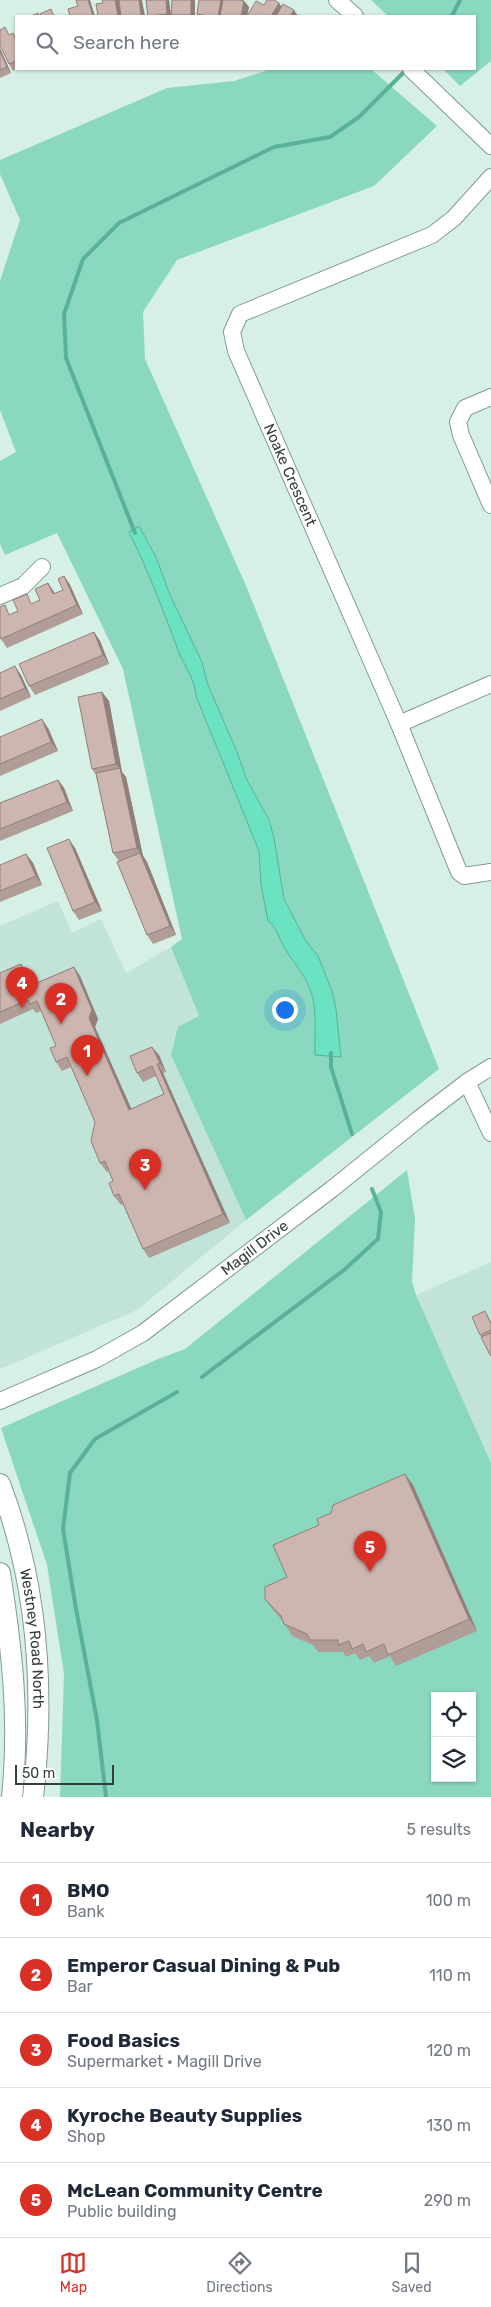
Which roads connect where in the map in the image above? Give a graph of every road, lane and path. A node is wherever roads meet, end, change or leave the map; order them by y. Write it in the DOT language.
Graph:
graph roads {
  1 [pos="337,0"];
  2 [pos="354,15"];
  3 [pos="417,74"];
  4 [pos="491,146"];
  5 [pos="491,177"];
  6 [pos="491,397"];
  7 [pos="491,505"];
  8 [pos="42,567"];
  9 [pos="0,596"];
  10 [pos="491,684"];
  11 [pos="399,724"];
  12 [pos="491,872"];
  13 [pos="491,1067"];
  14 [pos="467,1082"];
  15 [pos="491,1133"];
  16 [pos="0,1402"];
  17 [pos="0,1484"];
  18 [pos="0,1572"];
  19 [pos="12,1797"];
  20 [pos="33,1797"];
  1 -- 2 [label="street"];
  3 -- 4 [label="street"];
  5 -- 11 [label="street, Noake Crescent"];
  6 -- 7 [label="street"];
  8 -- 9 [label="street"];
  10 -- 11 [label="street"];
  11 -- 12 [label="street, Noake Crescent"];
  13 -- 14 [label="street, Magill Drive"];
  14 -- 15 [label="street"];
  14 -- 16 [label="street, Magill Drive"];
  17 -- 20 [label="main road, Westney Road North"];
  18 -- 19 [label="main road, Westney Road North"];
}
